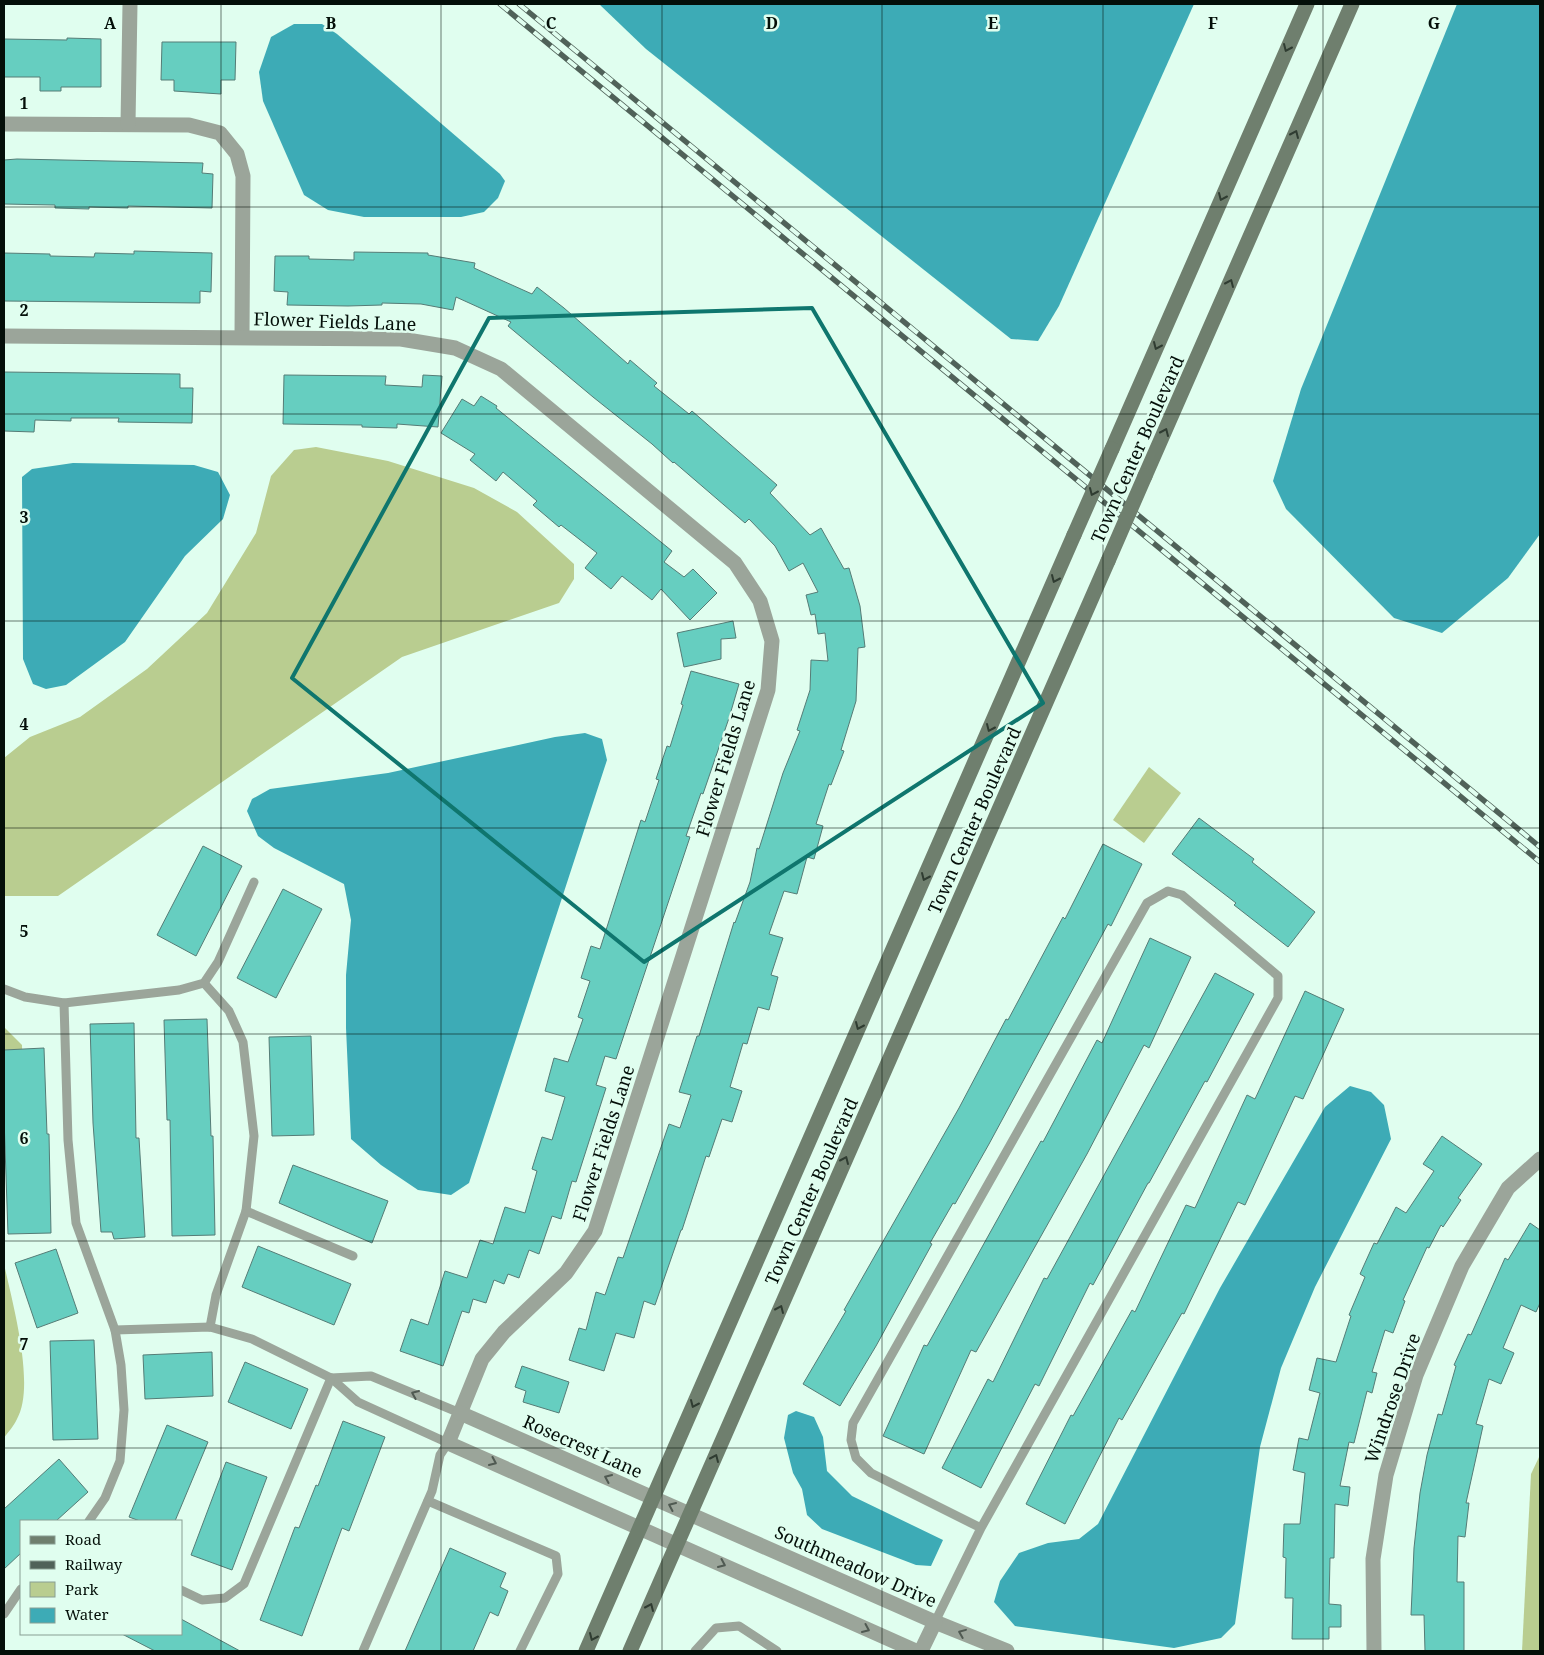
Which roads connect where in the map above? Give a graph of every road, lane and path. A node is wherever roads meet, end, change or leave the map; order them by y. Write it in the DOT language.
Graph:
graph roads {
  1 [pos="130,4"];
  2 [pos="1307,4"];
  3 [pos="1352,4"];
  4 [pos="4,124"];
  5 [pos="128,124"];
  6 [pos="4,336"];
  7 [pos="242,338"];
  8 [pos="254,882"];
  9 [pos="204,983"];
  10 [pos="4,989"];
  11 [pos="64,1003"];
  12 [pos="1540,1159"];
  13 [pos="246,1211"];
  14 [pos="353,1256"];
  15 [pos="210,1327"];
  16 [pos="115,1330"];
  17 [pos="330,1378"];
  18 [pos="460,1413"];
  19 [pos="448,1443"];
  20 [pos="653,1498"];
  21 [pos="428,1501"];
  22 [pos="690,1514"];
  23 [pos="90,1520"];
  24 [pos="640,1528"];
  25 [pos="981,1528"];
  26 [pos="677,1545"];
  27 [pos="20,1590"];
  28 [pos="182,1590"];
  29 [pos="4,1614"];
  30 [pos="936,1622"];
  31 [pos="363,1651"];
  32 [pos="520,1651"];
  33 [pos="586,1651"];
  34 [pos="630,1651"];
  35 [pos="695,1651"];
  36 [pos="777,1651"];
  37 [pos="916,1651"];
  38 [pos="921,1651"];
  39 [pos="1007,1651"];
  40 [pos="1374,1651"];
  1 -- 5 [label="street"];
  2 -- 20 [label="main road, Town Center Boulevard, one-way, bridge"];
  22 -- 3 [label="main road, Town Center Boulevard, one-way, bridge"];
  4 -- 5 [label="street, Flower Fields Lane"];
  5 -- 7 [label="street, Flower Fields Lane"];
  6 -- 7 [label="street, Flower Fields Lane"];
  7 -- 18 [label="street, Flower Fields Lane"];
  8 -- 9 [label="lane"];
  9 -- 11 [label="lane"];
  9 -- 13 [label="lane"];
  10 -- 11 [label="lane"];
  11 -- 16 [label="lane"];
  12 -- 40 [label="street, Windrose Drive"];
  13 -- 14 [label="lane"];
  13 -- 15 [label="lane"];
  15 -- 16 [label="lane"];
  15 -- 17 [label="lane"];
  16 -- 23 [label="lane"];
  18 -- 17 [label="lane, one-way"];
  17 -- 19 [label="lane"];
  17 -- 28 [label="lane"];
  18 -- 19 [label="street, Flower Fields Lane"];
  20 -- 18 [label="street, Rosecrest Lane, one-way"];
  19 -- 21 [label="lane"];
  19 -- 24 [label="street, one-way"];
  22 -- 20 [label="street, Rosecrest Lane, one-way"];
  20 -- 24 [label="main road, Town Center Boulevard"];
  21 -- 31 [label="lane"];
  21 -- 32 [label="lane"];
  22 -- 26 [label="main road, Town Center Boulevard"];
  22 -- 30 [label="street, Southmeadow Drive"];
  24 -- 26 [label="street"];
  24 -- 33 [label="main road, Town Center Boulevard, one-way"];
  25 -- 25 [label="lane"];
  25 -- 30 [label="lane"];
  34 -- 26 [label="main road, Town Center Boulevard, one-way"];
  26 -- 37 [label="street, one-way"];
  27 -- 29 [label="lane"];
  30 -- 38 [label="street"];
  39 -- 30 [label="street, Southmeadow Drive, one-way"];
  35 -- 36 [label="lane"];
}
